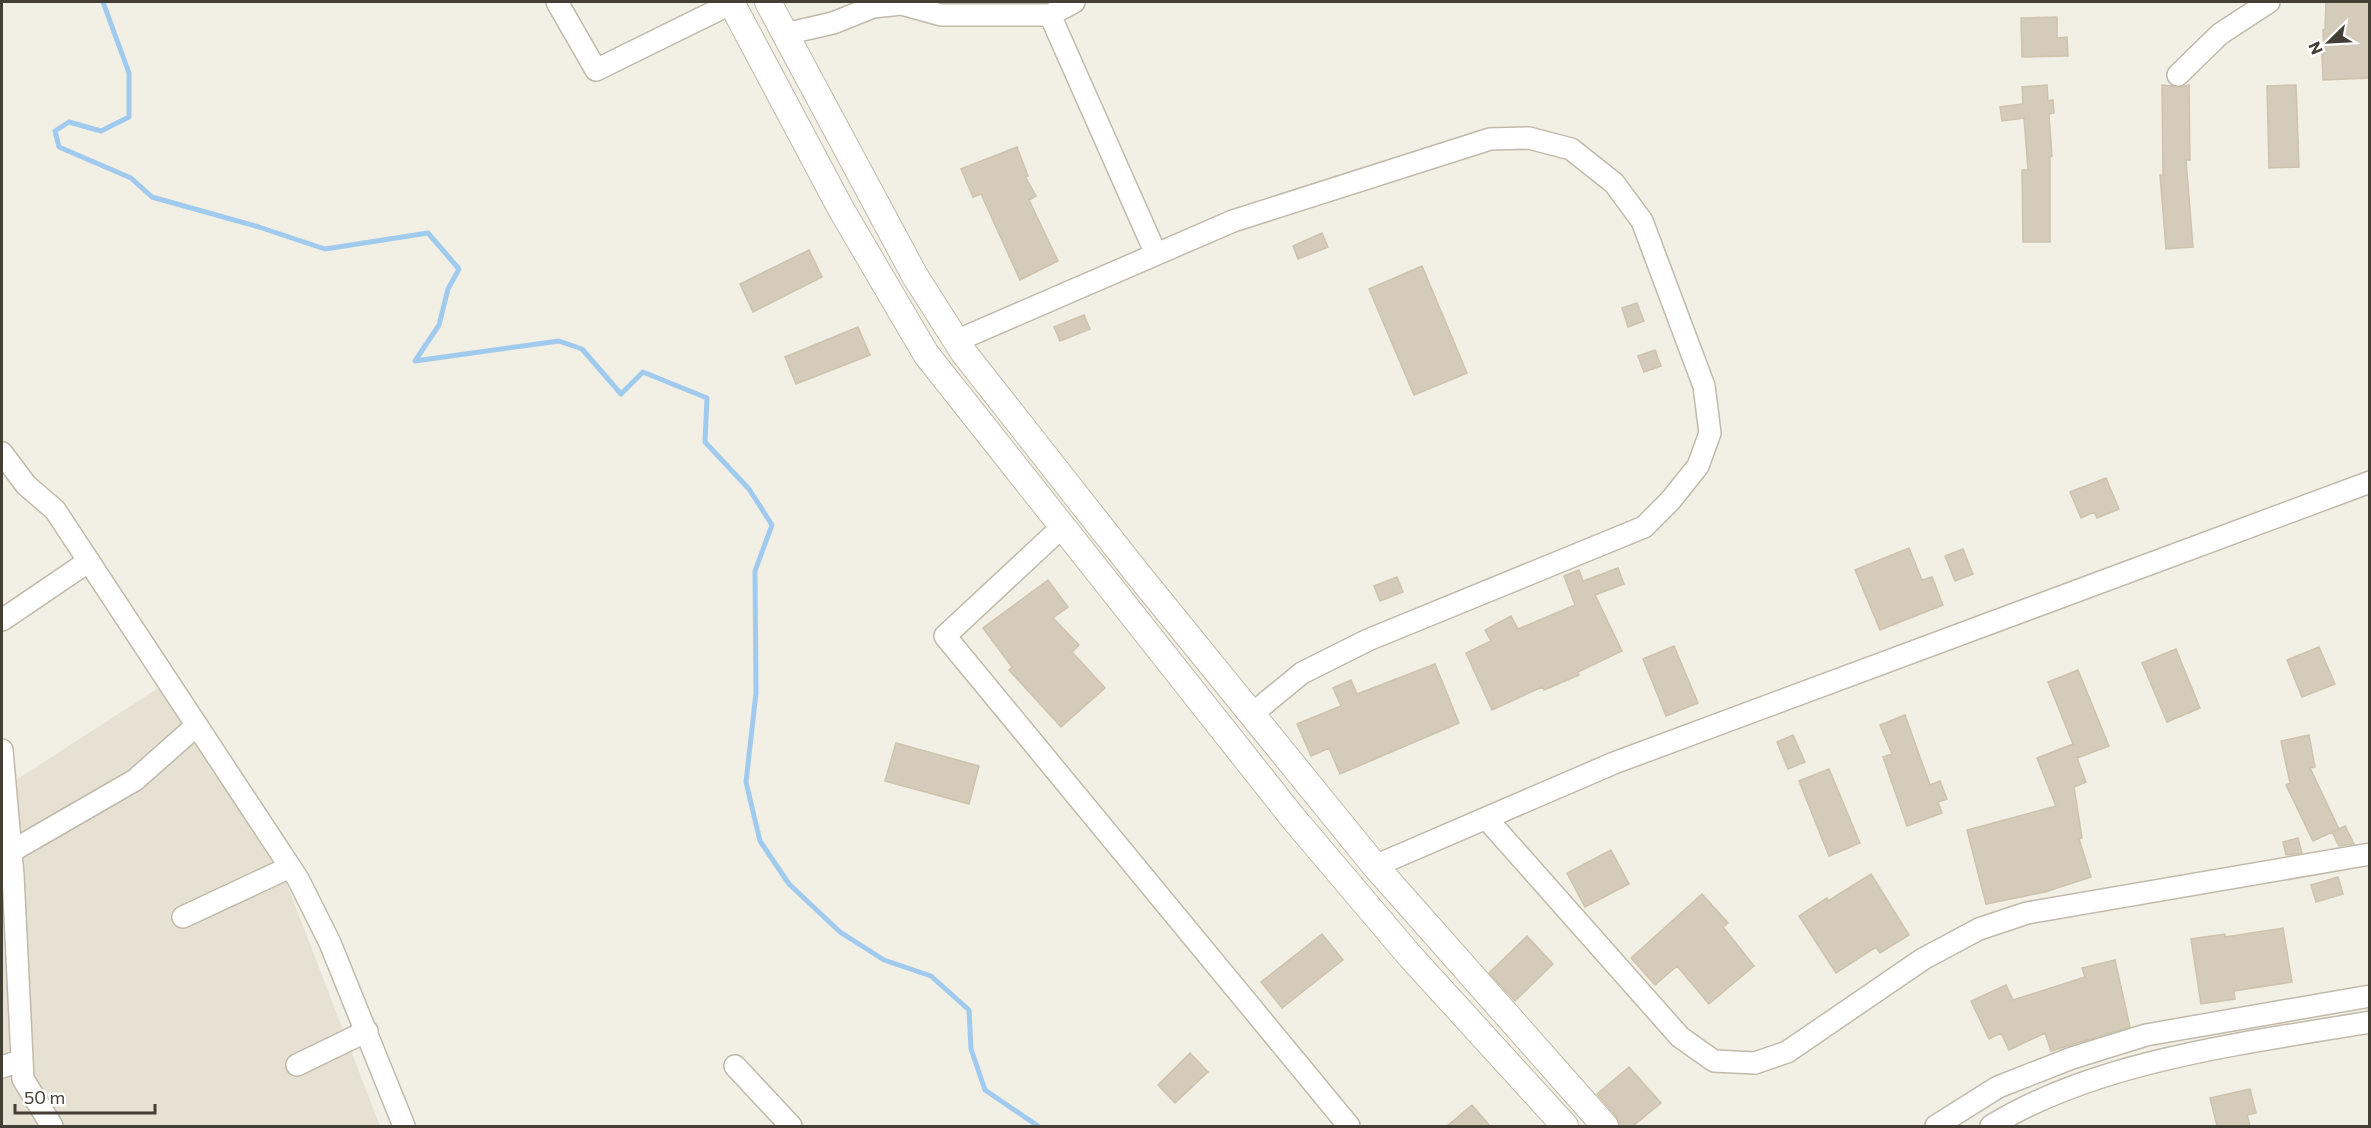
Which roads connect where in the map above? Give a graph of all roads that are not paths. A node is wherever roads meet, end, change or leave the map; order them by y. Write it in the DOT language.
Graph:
graph roads {
  1 [pos="557,2"];
  2 [pos="732,2"];
  3 [pos="768,2"];
  4 [pos="1074,2"];
  5 [pos="2270,2"];
  6 [pos="1050,15"];
  7 [pos="785,34"];
  8 [pos="2178,75"];
  9 [pos="1156,254"];
  10 [pos="956,341"];
  11 [pos="2,453"];
  12 [pos="2370,482"];
  13 [pos="1062,527"];
  14 [pos="89,561"];
  15 [pos="2,620"];
  16 [pos="1252,714"];
  17 [pos="196,725"];
  18 [pos="2,750"];
  19 [pos="1486,818"];
  20 [pos="12,851"];
  21 [pos="2370,854"];
  22 [pos="1374,866"];
  23 [pos="290,867"];
  24 [pos="7,876"];
  25 [pos="183,917"];
  26 [pos="2370,996"];
  27 [pos="2370,1022"];
  28 [pos="367,1031"];
  29 [pos="22,1060"];
  30 [pos="297,1065"];
  31 [pos="735,1066"];
  32 [pos="2,1067"];
  33 [pos="52,1126"];
  34 [pos="404,1126"];
  35 [pos="791,1126"];
  36 [pos="1348,1126"];
  37 [pos="1565,1126"];
  38 [pos="1605,1126"];
  39 [pos="1936,1126"];
  40 [pos="1991,1126"];
  1 -- 2 [label="street"];
  2 -- 13 [label="street"];
  3 -- 7 [label="street"];
  4 -- 6 [label="street"];
  5 -- 8 [label="street"];
  6 -- 7 [label="street"];
  6 -- 9 [label="street"];
  7 -- 10 [label="street"];
  9 -- 10 [label="street"];
  9 -- 16 [label="street"];
  10 -- 16 [label="street"];
  11 -- 14 [label="street"];
  12 -- 19 [label="street"];
  13 -- 36 [label="street"];
  13 -- 37 [label="street"];
  14 -- 15 [label="street"];
  14 -- 17 [label="street"];
  16 -- 22 [label="street"];
  17 -- 20 [label="street"];
  17 -- 23 [label="street"];
  18 -- 20 [label="street"];
  19 -- 21 [label="street"];
  19 -- 22 [label="street"];
  20 -- 24 [label="street"];
  22 -- 38 [label="street"];
  23 -- 25 [label="street"];
  23 -- 28 [label="street"];
  24 -- 29 [label="street"];
  26 -- 39 [label="street"];
  27 -- 40 [label="street"];
  28 -- 30 [label="street"];
  28 -- 34 [label="street"];
  29 -- 32 [label="street"];
  29 -- 33 [label="street"];
  31 -- 35 [label="street"];
}
